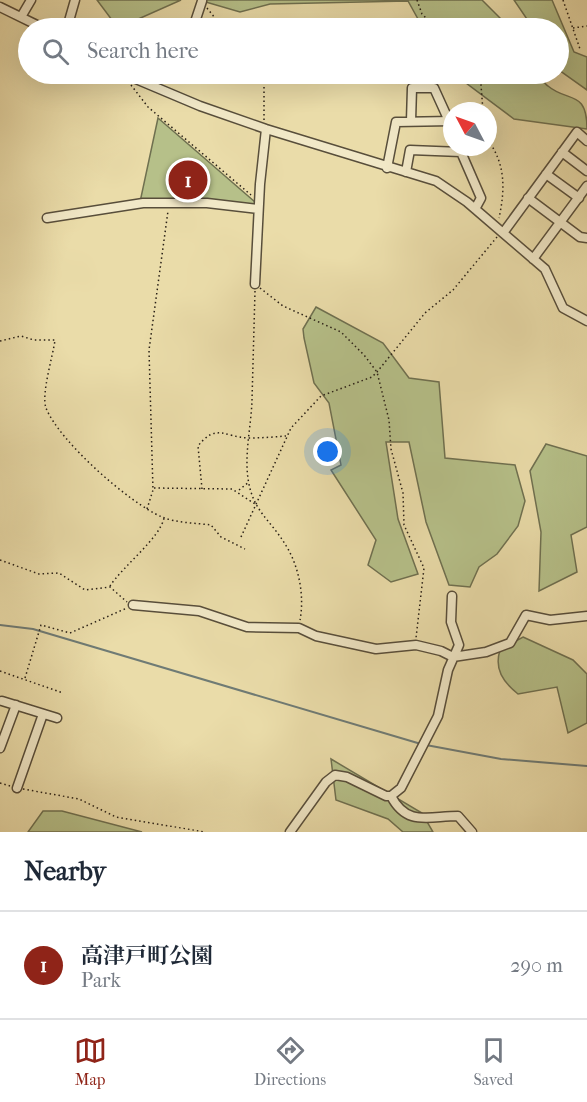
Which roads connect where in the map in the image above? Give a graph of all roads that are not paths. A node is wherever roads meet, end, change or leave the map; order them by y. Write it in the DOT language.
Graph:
graph roads {
  1 [pos="31,0"];
  2 [pos="75,0"];
  3 [pos="202,1"];
  4 [pos="0,7"];
  5 [pos="21,17"];
  6 [pos="70,18"];
  7 [pos="196,18"];
  8 [pos="148,84"];
  9 [pos="443,107"];
  10 [pos="411,121"];
  11 [pos="443,121"];
  12 [pos="266,129"];
  13 [pos="587,141"];
  14 [pos="562,152"];
  15 [pos="387,168"];
  16 [pos="587,171"];
  17 [pos="406,172"];
  18 [pos="546,174"];
  19 [pos="587,186"];
  20 [pos="528,198"];
  21 [pos="579,198"];
  22 [pos="259,205"];
  23 [pos="475,209"];
  24 [pos="47,218"];
  25 [pos="560,223"];
  26 [pos="500,230"];
  27 [pos="587,238"];
  28 [pos="533,259"];
  29 [pos="255,284"];
  30 [pos="586,320"];
  31 [pos="452,596"];
  32 [pos="133,605"];
  33 [pos="587,616"];
  34 [pos="453,657"];
  35 [pos="2,700"];
  36 [pos="15,705"];
  37 [pos="43,714"];
  38 [pos="57,718"];
  39 [pos="0,748"];
  40 [pos="17,788"];
  41 [pos="391,796"];
  42 [pos="290,832"];
  43 [pos="472,832"];
  1 -- 5 [label="street"];
  2 -- 6 [label="street"];
  3 -- 7 [label="street"];
  4 -- 5 [label="street"];
  8 -- 12 [label="street"];
  9 -- 10 [label="street"];
  10 -- 11 [label="street"];
  10 -- 15 [label="street"];
  12 -- 15 [label="street"];
  12 -- 22 [label="street"];
  13 -- 14 [label="street"];
  14 -- 16 [label="street"];
  14 -- 18 [label="street"];
  15 -- 17 [label="street"];
  17 -- 23 [label="street"];
  17 -- 23 [label="street"];
  18 -- 20 [label="street"];
  18 -- 21 [label="street"];
  19 -- 21 [label="street"];
  20 -- 25 [label="street"];
  20 -- 26 [label="street"];
  21 -- 25 [label="street"];
  22 -- 24 [label="street"];
  22 -- 29 [label="street"];
  23 -- 26 [label="street"];
  25 -- 27 [label="street"];
  25 -- 28 [label="street"];
  26 -- 28 [label="street"];
  28 -- 30 [label="street"];
  31 -- 34 [label="street"];
  32 -- 34 [label="street"];
  33 -- 34 [label="street"];
  34 -- 41 [label="street"];
  35 -- 36 [label="street"];
  36 -- 37 [label="street"];
  36 -- 39 [label="street"];
  37 -- 38 [label="street"];
  37 -- 40 [label="street"];
  41 -- 42 [label="street"];
  41 -- 43 [label="street"];
}
